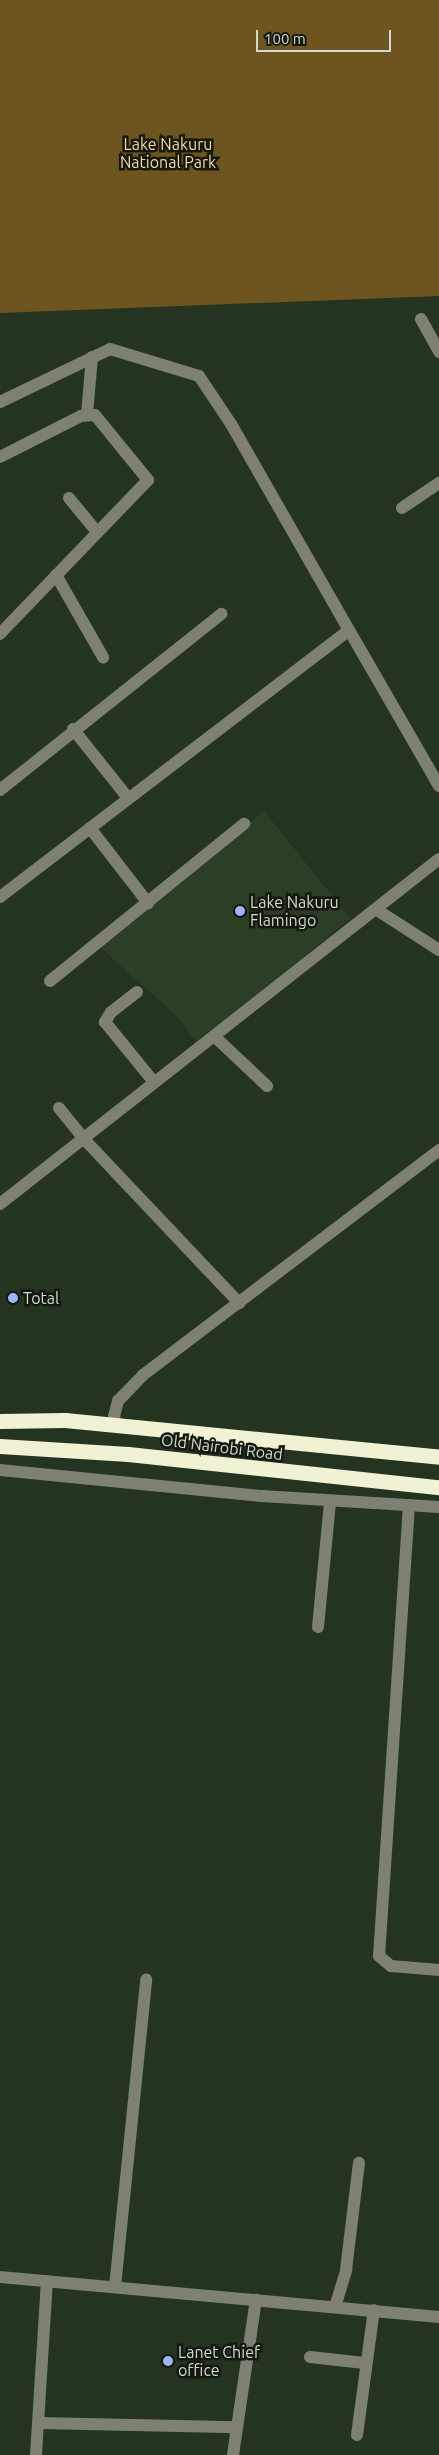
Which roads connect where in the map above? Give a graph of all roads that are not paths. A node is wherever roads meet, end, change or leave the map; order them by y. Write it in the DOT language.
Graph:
graph roads {
  1 [pos="421,320"];
  2 [pos="439,352"];
  3 [pos="92,357"];
  4 [pos="0,402"];
  5 [pos="87,414"];
  6 [pos="0,457"];
  7 [pos="439,483"];
  8 [pos="69,498"];
  9 [pos="402,508"];
  10 [pos="97,532"];
  11 [pos="56,575"];
  12 [pos="221,614"];
  13 [pos="349,630"];
  14 [pos="0,634"];
  15 [pos="103,657"];
  16 [pos="73,729"];
  17 [pos="439,786"];
  18 [pos="0,790"];
  19 [pos="128,798"];
  20 [pos="244,824"];
  21 [pos="90,828"];
  22 [pos="439,859"];
  23 [pos="0,897"];
  24 [pos="148,903"];
  25 [pos="377,910"];
  26 [pos="439,950"];
  27 [pos="50,981"];
  28 [pos="137,992"];
  29 [pos="214,1036"];
  30 [pos="154,1082"];
  31 [pos="267,1086"];
  32 [pos="59,1108"];
  33 [pos="84,1139"];
  34 [pos="439,1150"];
  35 [pos="0,1204"];
  36 [pos="239,1303"];
  37 [pos="0,1421"];
  38 [pos="116,1426"];
  39 [pos="0,1446"];
  40 [pos="439,1457"];
  41 [pos="0,1470"];
  42 [pos="439,1487"];
  43 [pos="330,1502"];
  44 [pos="409,1506"];
  45 [pos="439,1507"];
  46 [pos="318,1627"];
  47 [pos="439,1970"];
  48 [pos="146,1980"];
  49 [pos="359,2163"];
  50 [pos="0,2277"];
  51 [pos="48,2281"];
  52 [pos="115,2287"];
  53 [pos="256,2300"];
  54 [pos="336,2307"];
  55 [pos="374,2310"];
  56 [pos="439,2317"];
  57 [pos="310,2357"];
  58 [pos="365,2363"];
  59 [pos="39,2423"];
  60 [pos="237,2427"];
  61 [pos="357,2435"];
  62 [pos="36,2455"];
  63 [pos="233,2455"];
  1 -- 2 [label="street"];
  3 -- 4 [label="street"];
  3 -- 5 [label="street"];
  3 -- 13 [label="street"];
  5 -- 6 [label="street"];
  5 -- 10 [label="street"];
  7 -- 9 [label="street"];
  8 -- 10 [label="street"];
  10 -- 11 [label="street"];
  11 -- 14 [label="street"];
  11 -- 15 [label="street"];
  12 -- 16 [label="street"];
  13 -- 17 [label="street"];
  13 -- 19 [label="street"];
  16 -- 18 [label="street"];
  16 -- 19 [label="street"];
  19 -- 21 [label="street"];
  20 -- 24 [label="street"];
  21 -- 23 [label="street"];
  21 -- 24 [label="street"];
  22 -- 25 [label="street"];
  24 -- 27 [label="street"];
  25 -- 26 [label="street"];
  25 -- 29 [label="street"];
  28 -- 30 [label="street"];
  29 -- 30 [label="street"];
  29 -- 31 [label="street"];
  30 -- 33 [label="street"];
  32 -- 33 [label="street"];
  33 -- 35 [label="street"];
  33 -- 36 [label="street"];
  34 -- 36 [label="street"];
  36 -- 38 [label="street"];
  37 -- 38 [label="highway, Old Nairobi Road"];
  38 -- 40 [label="highway, Old Nairobi Road"];
  39 -- 42 [label="highway, Old Nairobi Road"];
  41 -- 43 [label="street"];
  43 -- 44 [label="street"];
  43 -- 46 [label="street"];
  44 -- 45 [label="street"];
  44 -- 47 [label="street"];
  48 -- 52 [label="street"];
  49 -- 54 [label="street"];
  50 -- 51 [label="street"];
  51 -- 52 [label="street"];
  51 -- 59 [label="street"];
  52 -- 53 [label="street"];
  53 -- 54 [label="street"];
  53 -- 60 [label="street"];
  54 -- 55 [label="street"];
  55 -- 56 [label="street"];
  55 -- 58 [label="street"];
  57 -- 58 [label="street"];
  58 -- 61 [label="street"];
  59 -- 60 [label="street"];
  59 -- 62 [label="street"];
  60 -- 63 [label="street"];
}
